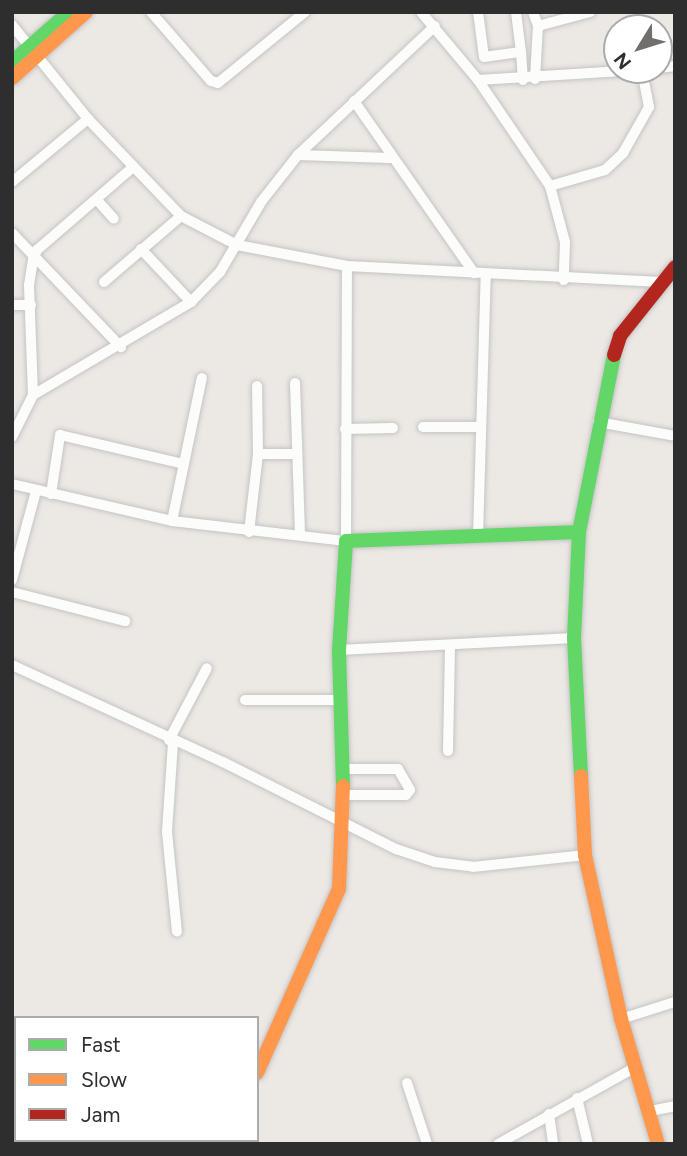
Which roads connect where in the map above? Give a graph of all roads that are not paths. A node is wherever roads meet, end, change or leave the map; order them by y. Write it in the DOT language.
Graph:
graph roads {
  1 [pos="69,12"];
  2 [pos="86,12"];
  3 [pos="151,12"];
  4 [pos="304,12"];
  5 [pos="421,12"];
  6 [pos="478,12"];
  7 [pos="516,12"];
  8 [pos="533,12"];
  9 [pos="590,12"];
  10 [pos="12,25"];
  11 [pos="435,26"];
  12 [pos="538,26"];
  13 [pos="32,52"];
  14 [pos="521,52"];
  15 [pos="12,62"];
  16 [pos="603,73"];
  17 [pos="12,78"];
  18 [pos="535,79"];
  19 [pos="478,80"];
  20 [pos="523,80"];
  21 [pos="643,84"];
  22 [pos="354,101"];
  23 [pos="88,119"];
  24 [pos="298,155"];
  25 [pos="390,158"];
  26 [pos="132,168"];
  27 [pos="12,183"];
  28 [pos="550,186"];
  29 [pos="97,200"];
  30 [pos="181,216"];
  31 [pos="114,219"];
  32 [pos="12,233"];
  33 [pos="237,245"];
  34 [pos="141,249"];
  35 [pos="33,259"];
  36 [pos="347,266"];
  37 [pos="675,267"];
  38 [pos="474,273"];
  39 [pos="486,274"];
  40 [pos="564,279"];
  41 [pos="104,282"];
  42 [pos="660,282"];
  43 [pos="191,302"];
  44 [pos="31,304"];
  45 [pos="12,305"];
  46 [pos="121,347"];
  47 [pos="202,378"];
  48 [pos="295,383"];
  49 [pos="257,386"];
  50 [pos="33,394"];
  51 [pos="598,422"];
  52 [pos="423,427"];
  53 [pos="481,427"];
  54 [pos="393,428"];
  55 [pos="345,429"];
  56 [pos="675,436"];
  57 [pos="12,437"];
  58 [pos="258,454"];
  59 [pos="295,454"];
  60 [pos="184,464"];
  61 [pos="12,484"];
  62 [pos="36,491"];
  63 [pos="51,494"];
  64 [pos="172,521"];
  65 [pos="248,532"];
  66 [pos="579,533"];
  67 [pos="300,535"];
  68 [pos="478,536"];
  69 [pos="346,541"];
  70 [pos="12,580"];
  71 [pos="12,592"];
  72 [pos="125,621"];
  73 [pos="574,638"];
  74 [pos="450,645"];
  75 [pos="339,650"];
  76 [pos="12,665"];
  77 [pos="207,668"];
  78 [pos="245,700"];
  79 [pos="340,700"];
  80 [pos="171,741"];
  81 [pos="448,751"];
  82 [pos="342,769"];
  83 [pos="344,795"];
  84 [pos="344,821"];
  85 [pos="585,855"];
  86 [pos="177,932"];
  87 [pos="675,1002"];
  88 [pos="621,1020"];
  89 [pos="259,1069"];
  90 [pos="634,1069"];
  91 [pos="407,1083"];
  92 [pos="578,1098"];
  93 [pos="675,1106"];
  94 [pos="650,1111"];
  95 [pos="549,1114"];
  96 [pos="427,1144"];
  97 [pos="498,1144"];
  98 [pos="553,1144"];
  99 [pos="588,1144"];
  100 [pos="658,1144"];
  1 -- 13 [label="street"];
  2 -- 13 [label="street"];
  3 -- 4 [label="street"];
  5 -- 11 [label="street"];
  6 -- 14 [label="street"];
  7 -- 14 [label="street"];
  8 -- 12 [label="street"];
  9 -- 12 [label="street"];
  10 -- 13 [label="street"];
  11 -- 19 [label="street"];
  11 -- 22 [label="street"];
  12 -- 18 [label="street"];
  13 -- 15 [label="street"];
  13 -- 17 [label="street"];
  13 -- 23 [label="street"];
  14 -- 20 [label="street"];
  16 -- 18 [label="street"];
  18 -- 20 [label="street"];
  19 -- 20 [label="street"];
  19 -- 28 [label="street"];
  21 -- 28 [label="street"];
  22 -- 24 [label="street"];
  22 -- 25 [label="street"];
  23 -- 26 [label="street"];
  23 -- 27 [label="street"];
  24 -- 25 [label="street"];
  24 -- 33 [label="street"];
  25 -- 38 [label="street"];
  26 -- 29 [label="street"];
  26 -- 30 [label="street"];
  28 -- 40 [label="street"];
  29 -- 31 [label="street"];
  29 -- 35 [label="street"];
  30 -- 33 [label="street"];
  30 -- 34 [label="street"];
  32 -- 35 [label="street"];
  33 -- 36 [label="street"];
  33 -- 43 [label="street"];
  34 -- 41 [label="street"];
  34 -- 43 [label="street"];
  35 -- 44 [label="street"];
  35 -- 46 [label="street"];
  36 -- 38 [label="street"];
  36 -- 55 [label="street"];
  37 -- 42 [label="street"];
  38 -- 39 [label="street"];
  39 -- 40 [label="street"];
  39 -- 53 [label="street"];
  40 -- 42 [label="street"];
  42 -- 51 [label="street"];
  43 -- 46 [label="street"];
  44 -- 45 [label="street"];
  44 -- 50 [label="street"];
  46 -- 50 [label="street"];
  47 -- 60 [label="street"];
  48 -- 59 [label="street"];
  49 -- 58 [label="street"];
  50 -- 57 [label="street"];
  51 -- 56 [label="street"];
  51 -- 66 [label="street"];
  52 -- 53 [label="street"];
  53 -- 68 [label="street"];
  54 -- 55 [label="street"];
  55 -- 69 [label="street"];
  58 -- 59 [label="street"];
  58 -- 65 [label="street"];
  59 -- 67 [label="street"];
  60 -- 63 [label="street"];
  60 -- 64 [label="street"];
  61 -- 62 [label="street"];
  62 -- 63 [label="street"];
  62 -- 70 [label="street"];
  63 -- 64 [label="street"];
  64 -- 65 [label="street"];
  65 -- 67 [label="street"];
  66 -- 68 [label="street"];
  66 -- 73 [label="street"];
  67 -- 69 [label="street"];
  68 -- 69 [label="street"];
  69 -- 75 [label="street"];
  71 -- 72 [label="street"];
  73 -- 74 [label="street"];
  73 -- 85 [label="street"];
  74 -- 75 [label="street"];
  74 -- 81 [label="street"];
  75 -- 79 [label="street"];
  76 -- 80 [label="street"];
  77 -- 80 [label="street"];
  78 -- 79 [label="street"];
  79 -- 82 [label="street"];
  80 -- 84 [label="street"];
  80 -- 86 [label="street"];
  82 -- 83 [label="street"];
  82 -- 83 [label="street"];
  83 -- 84 [label="street"];
  84 -- 85 [label="street"];
  84 -- 89 [label="street"];
  85 -- 88 [label="street"];
  87 -- 88 [label="street"];
  88 -- 90 [label="street"];
  90 -- 92 [label="street"];
  90 -- 94 [label="street"];
  91 -- 96 [label="street"];
  92 -- 95 [label="street"];
  92 -- 99 [label="street"];
  93 -- 94 [label="street"];
  94 -- 100 [label="street"];
  95 -- 97 [label="street"];
  95 -- 98 [label="street"];
}
